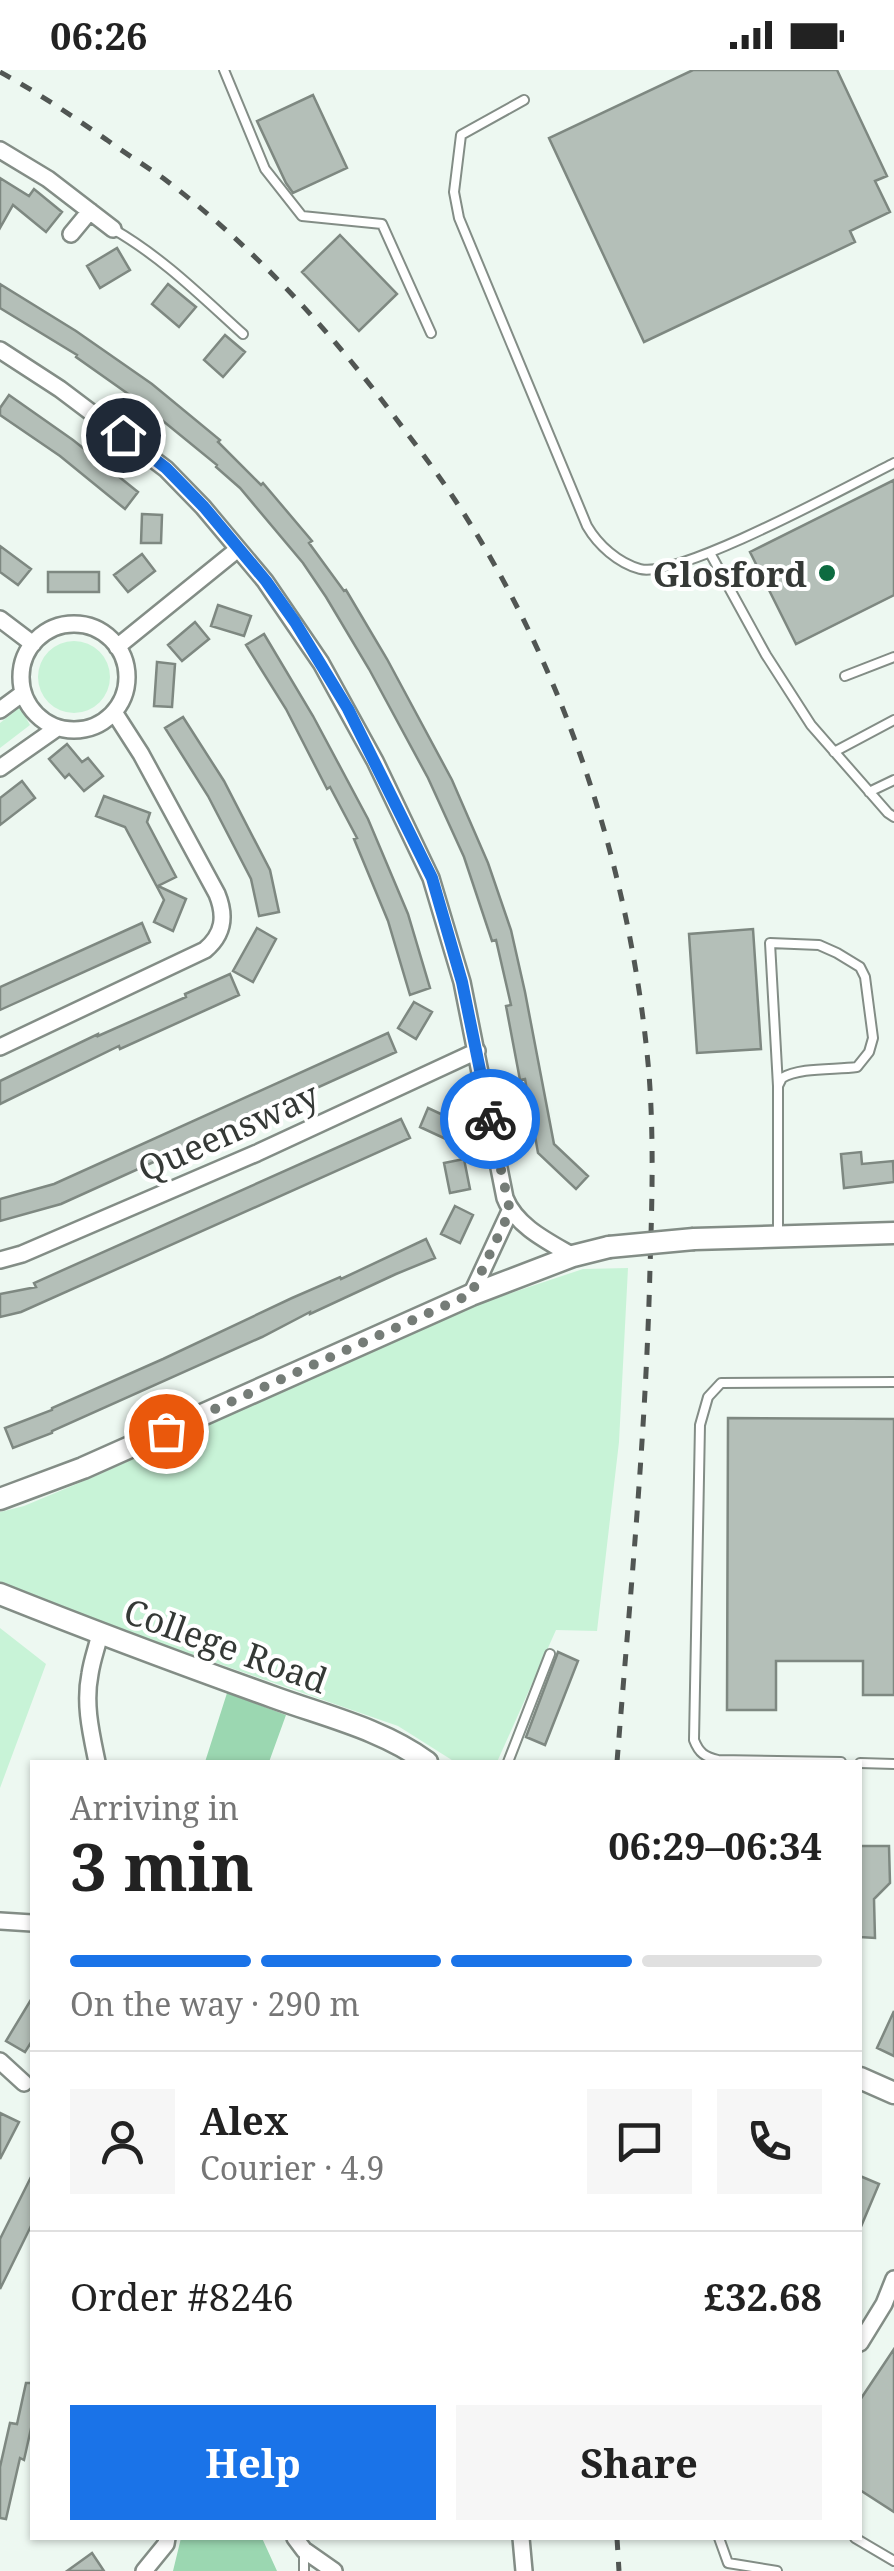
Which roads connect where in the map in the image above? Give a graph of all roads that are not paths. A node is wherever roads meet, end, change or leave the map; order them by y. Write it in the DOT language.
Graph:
graph roads {
  1 [pos="224,70"];
  2 [pos="524,100"];
  3 [pos="0,150"];
  4 [pos="90,210"];
  5 [pos="114,229"];
  6 [pos="71,234"];
  7 [pos="431,333"];
  8 [pos="243,334"];
  9 [pos="0,350"];
  10 [pos="894,463"];
  11 [pos="238,549"];
  12 [pos="710,553"];
  13 [pos="0,619"];
  14 [pos="33,644"];
  15 [pos="118,646"];
  16 [pos="894,657"];
  17 [pos="845,676"];
  18 [pos="24,692"];
  19 [pos="0,710"];
  20 [pos="114,712"];
  21 [pos="894,720"];
  22 [pos="57,728"];
  23 [pos="834,752"];
  24 [pos="0,768"];
  25 [pos="894,780"];
  26 [pos="869,792"];
  27 [pos="894,817"];
  28 [pos="0,1047"];
  29 [pos="477,1051"];
  30 [pos="778,1086"];
  31 [pos="510,1211"];
  32 [pos="894,1233"];
  33 [pos="778,1236"];
  34 [pos="573,1256"];
  35 [pos="0,1260"];
  36 [pos="471,1294"];
  37 [pos="894,1382"];
  38 [pos="0,1499"];
  39 [pos="0,1594"];
  40 [pos="100,1634"];
  41 [pos="550,1654"];
  42 [pos="97,1760"];
  43 [pos="424,1760"];
  44 [pos="509,1760"];
  45 [pos="718,1760"];
  46 [pos="862,1763"];
  47 [pos="894,1764"];
  48 [pos="0,1921"];
  49 [pos="30,1924"];
  50 [pos="0,2061"];
  51 [pos="862,2079"];
  52 [pos="24,2083"];
  53 [pos="894,2093"];
  54 [pos="894,2279"];
  55 [pos="862,2340"];
  56 [pos="167,2540"];
  57 [pos="521,2540"];
  58 [pos="720,2540"];
  59 [pos="859,2540"];
  60 [pos="299,2544"];
  61 [pos="894,2561"];
  62 [pos="727,2567"];
  63 [pos="144,2571"];
  64 [pos="304,2571"];
  65 [pos="334,2571"];
  66 [pos="524,2571"];
  67 [pos="777,2571"];
  1 -- 7 [label="lane"];
  2 -- 12 [label="lane"];
  3 -- 4 [label="street"];
  4 -- 5 [label="street"];
  4 -- 6 [label="street"];
  5 -- 8 [label="lane"];
  9 -- 11 [label="street"];
  10 -- 12 [label="lane"];
  11 -- 15 [label="street"];
  11 -- 29 [label="street"];
  12 -- 23 [label="lane"];
  13 -- 14 [label="street"];
  14 -- 15 [label="street"];
  14 -- 18 [label="street"];
  15 -- 20 [label="street"];
  16 -- 17 [label="lane"];
  18 -- 19 [label="street"];
  18 -- 22 [label="street"];
  20 -- 22 [label="street"];
  20 -- 28 [label="street"];
  21 -- 23 [label="lane"];
  22 -- 24 [label="street"];
  23 -- 26 [label="lane"];
  25 -- 26 [label="lane"];
  26 -- 27 [label="lane"];
  29 -- 31 [label="street"];
  29 -- 35 [label="street, Queensway"];
  30 -- 30 [label="lane"];
  30 -- 33 [label="lane"];
  31 -- 34 [label="street"];
  31 -- 36 [label="street"];
  32 -- 33 [label="street"];
  33 -- 34 [label="street, bridge"];
  34 -- 36 [label="street"];
  36 -- 38 [label="street"];
  37 -- 45 [label="lane"];
  39 -- 40 [label="street, College Road"];
  40 -- 42 [label="street"];
  40 -- 43 [label="street, College Road"];
  41 -- 44 [label="lane"];
  46 -- 47 [label="lane"];
  48 -- 49 [label="street"];
  50 -- 52 [label="street"];
  51 -- 53 [label="street"];
  54 -- 55 [label="street"];
  56 -- 63 [label="street"];
  57 -- 66 [label="street"];
  58 -- 62 [label="lane"];
  59 -- 61 [label="lane"];
  60 -- 64 [label="lane"];
  60 -- 65 [label="street"];
  62 -- 67 [label="lane"];
}
